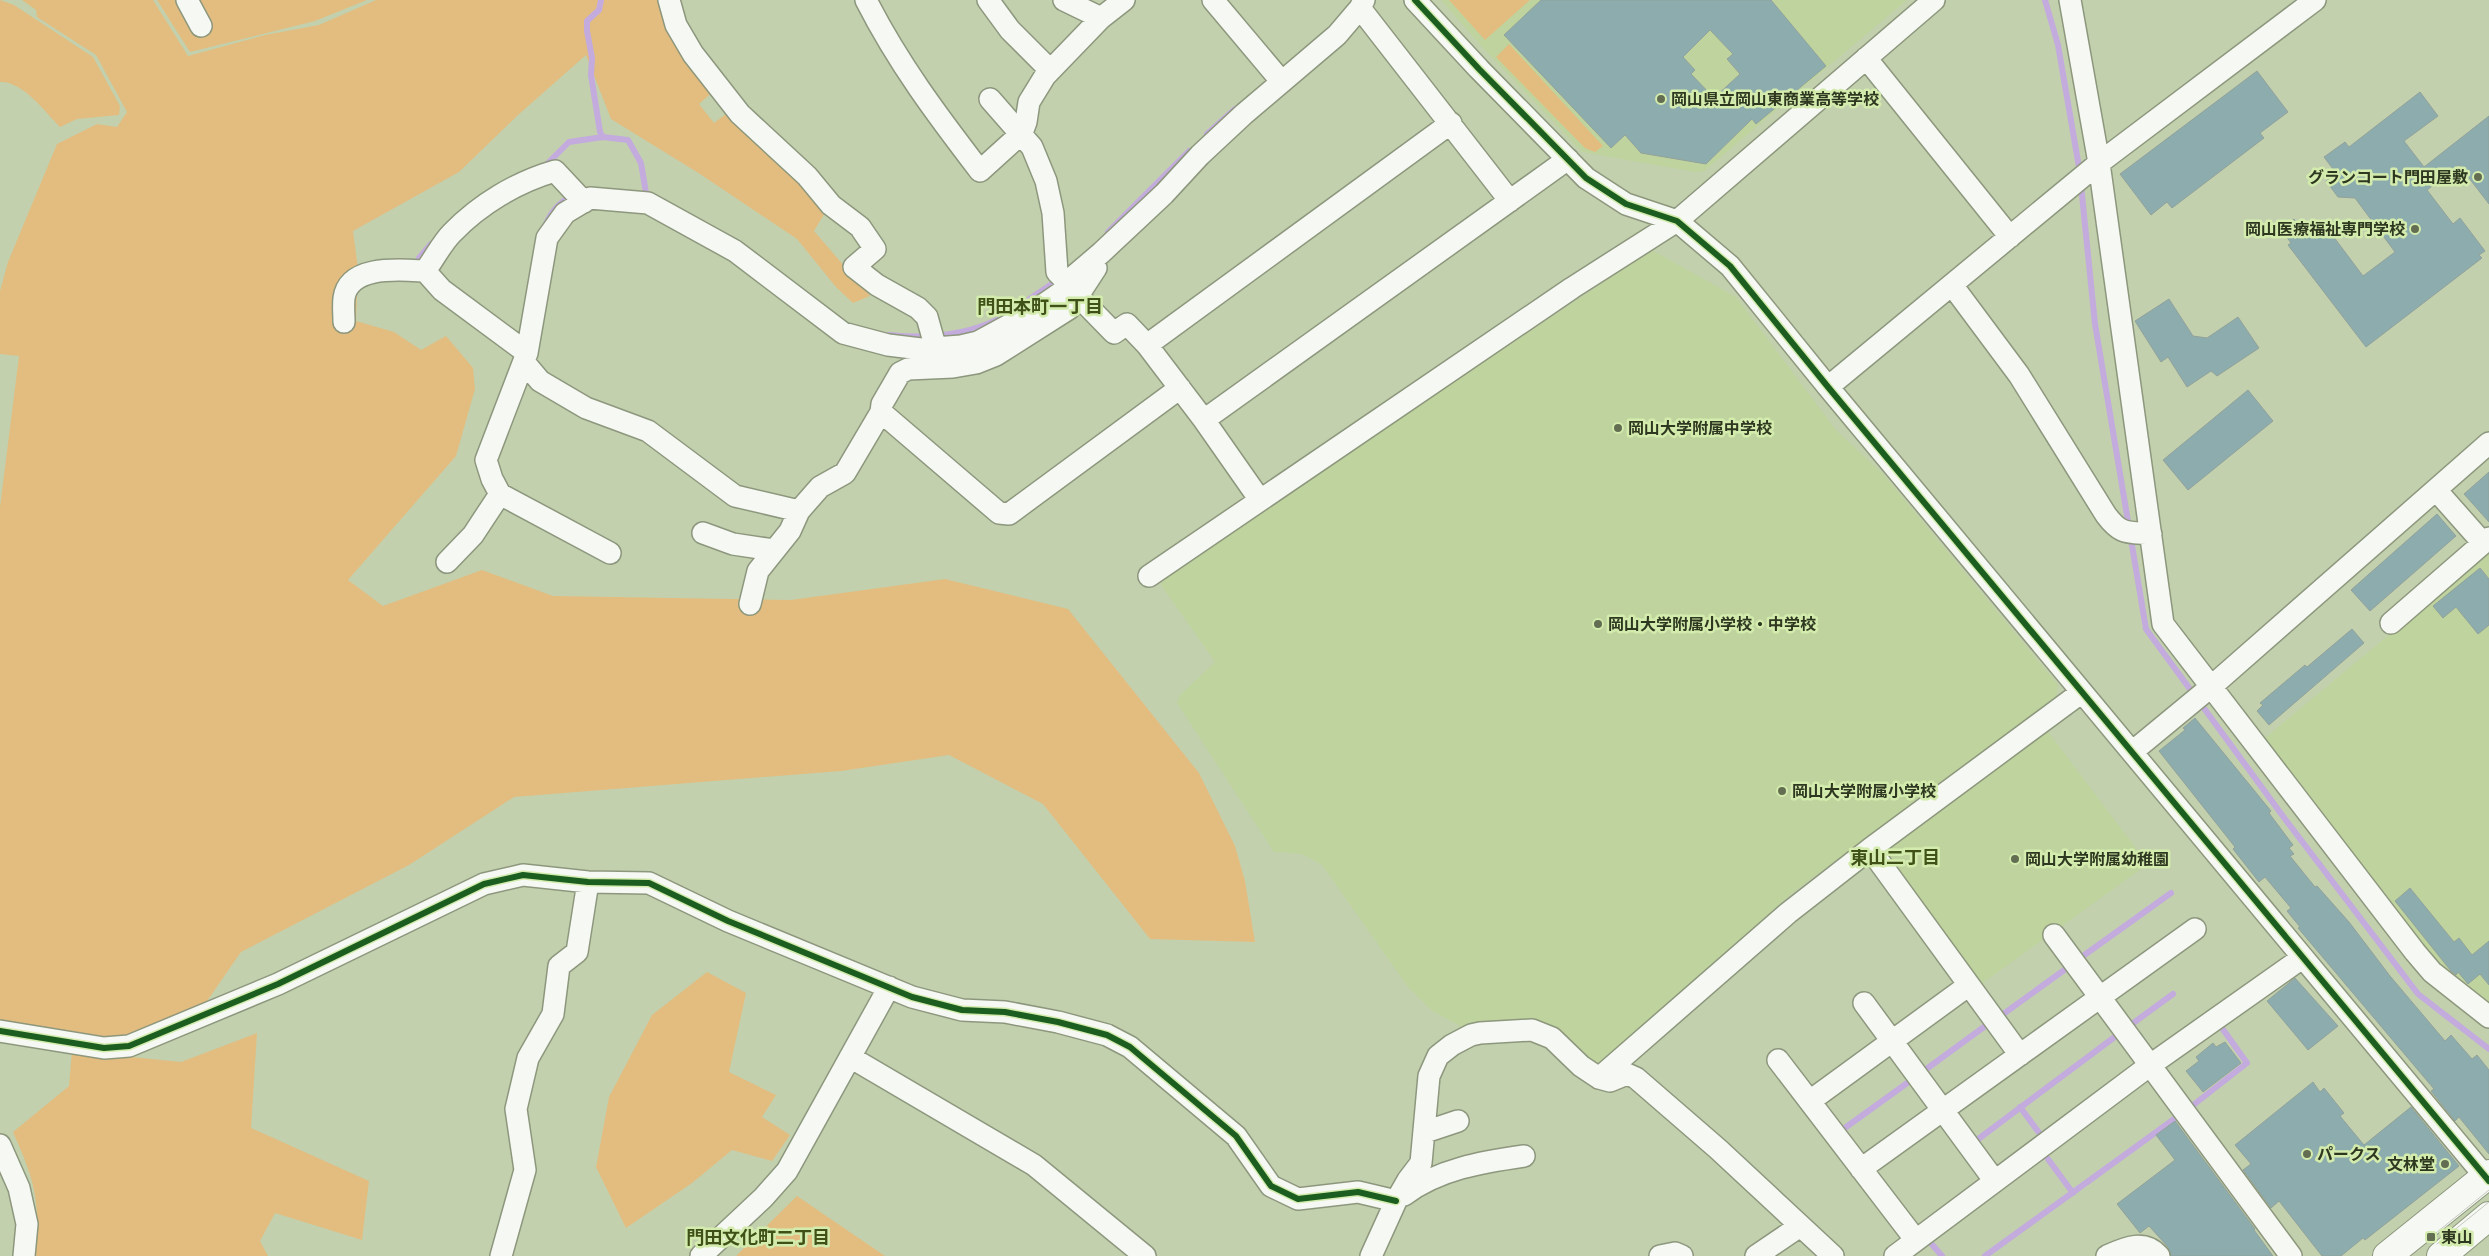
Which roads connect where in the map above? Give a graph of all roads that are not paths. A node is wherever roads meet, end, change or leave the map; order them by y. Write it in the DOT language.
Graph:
graph roads {
  1 [pos="187,0"];
  2 [pos="669,0"];
  3 [pos="866,0"];
  4 [pos="1064,0"];
  5 [pos="1124,0"];
  6 [pos="1213,0"];
  7 [pos="1414,0"];
  8 [pos="1934,0"];
  9 [pos="2070,0"];
  10 [pos="2315,0"];
  11 [pos="1362,2"];
  12 [pos="995,3"];
  13 [pos="1101,18"];
  14 [pos="201,26"];
  15 [pos="1866,58"];
  16 [pos="1050,70"];
  17 [pos="1282,82"];
  18 [pos="990,98"];
  19 [pos="1450,123"];
  20 [pos="1022,133"];
  21 [pos="1568,159"];
  22 [pos="2087,173"];
  23 [pos="580,197"];
  24 [pos="1510,201"];
  25 [pos="1677,221"];
  26 [pos="2010,237"];
  27 [pos="425,271"];
  28 [pos="1067,282"];
  29 [pos="1952,285"];
  30 [pos="344,322"];
  31 [pos="934,341"];
  32 [pos="1147,345"];
  33 [pos="525,358"];
  34 [pos="1828,387"];
  35 [pos="1180,388"];
  36 [pos="881,412"];
  37 [pos="1204,420"];
  38 [pos="2489,443"];
  39 [pos="2436,490"];
  40 [pos="500,494"];
  41 [pos="1260,500"];
  42 [pos="799,511"];
  43 [pos="703,533"];
  44 [pos="2137,533"];
  45 [pos="2486,540"];
  46 [pos="774,550"];
  47 [pos="610,553"];
  48 [pos="446,562"];
  49 [pos="1149,576"];
  50 [pos="750,604"];
  51 [pos="2391,623"];
  52 [pos="2082,692"];
  53 [pos="2202,694"];
  54 [pos="2132,752"];
  55 [pos="1870,848"];
  56 [pos="588,882"];
  57 [pos="2195,929"];
  58 [pos="2054,935"];
  59 [pos="2302,958"];
  60 [pos="1969,985"];
  61 [pos="889,987"];
  62 [pos="2100,998"];
  63 [pos="1864,1003"];
  64 [pos="2489,1017"];
  65 [pos="0,1031"];
  66 [pos="1892,1041"];
  67 [pos="2020,1055"];
  68 [pos="850,1057"];
  69 [pos="1778,1060"];
  70 [pos="2149,1066"];
  71 [pos="1599,1078"];
  72 [pos="1810,1101"];
  73 [pos="1943,1110"];
  74 [pos="1458,1120"];
  75 [pos="1425,1132"];
  76 [pos="0,1145"];
  77 [pos="1524,1156"];
  78 [pos="1861,1169"];
  79 [pos="1994,1180"];
  80 [pos="2482,1181"];
  81 [pos="1396,1201"];
  82 [pos="2488,1219"];
  83 [pos="1800,1226"];
  84 [pos="1916,1239"];
  85 [pos="24,1256"];
  86 [pos="501,1256"];
  87 [pos="701,1256"];
  88 [pos="1145,1256"];
  89 [pos="1371,1256"];
  90 [pos="1660,1256"];
  91 [pos="1682,1256"];
  92 [pos="1756,1256"];
  93 [pos="1832,1256"];
  94 [pos="1895,1256"];
  95 [pos="2107,1256"];
  96 [pos="2159,1256"];
  97 [pos="2291,1256"];
  98 [pos="2387,1256"];
  99 [pos="2441,1256"];
  1 -- 14 [label="street"];
  2 -- 31 [label="street"];
  3 -- 20 [label="street"];
  4 -- 13 [label="street"];
  5 -- 13 [label="street"];
  6 -- 17 [label="street"];
  7 -- 21 [label="street"];
  8 -- 15 [label="street"];
  9 -- 22 [label="street"];
  10 -- 22 [label="street"];
  11 -- 17 [label="street"];
  11 -- 19 [label="street"];
  12 -- 16 [label="street"];
  13 -- 16 [label="street"];
  15 -- 25 [label="street"];
  15 -- 26 [label="street"];
  16 -- 20 [label="street"];
  17 -- 28 [label="street"];
  18 -- 20 [label="street"];
  19 -- 24 [label="street"];
  19 -- 32 [label="street"];
  20 -- 28 [label="street"];
  21 -- 24 [label="street"];
  21 -- 25 [label="street"];
  22 -- 26 [label="street"];
  22 -- 44 [label="street"];
  23 -- 27 [label="street"];
  23 -- 31 [label="street"];
  23 -- 33 [label="street"];
  24 -- 37 [label="street"];
  25 -- 34 [label="street"];
  25 -- 41 [label="street"];
  26 -- 29 [label="street"];
  27 -- 30 [label="street"];
  27 -- 33 [label="street"];
  28 -- 31 [label="street"];
  28 -- 32 [label="street"];
  28 -- 36 [label="street"];
  29 -- 34 [label="street"];
  29 -- 44 [label="street"];
  32 -- 35 [label="street"];
  33 -- 40 [label="street"];
  33 -- 42 [label="street"];
  34 -- 52 [label="street"];
  35 -- 36 [label="street"];
  35 -- 37 [label="street"];
  36 -- 42 [label="street"];
  37 -- 41 [label="street"];
  38 -- 39 [label="street"];
  39 -- 45 [label="street"];
  39 -- 53 [label="street"];
  40 -- 47 [label="street"];
  40 -- 48 [label="street"];
  41 -- 49 [label="street"];
  42 -- 46 [label="street"];
  43 -- 46 [label="street"];
  44 -- 53 [label="street"];
  45 -- 51 [label="street"];
  46 -- 50 [label="street"];
  52 -- 54 [label="street"];
  52 -- 55 [label="street"];
  53 -- 54 [label="street"];
  53 -- 64 [label="street"];
  54 -- 59 [label="street"];
  55 -- 60 [label="street"];
  55 -- 71 [label="street"];
  56 -- 61 [label="street"];
  56 -- 65 [label="street"];
  56 -- 86 [label="street"];
  57 -- 62 [label="street"];
  58 -- 62 [label="street"];
  59 -- 70 [label="street"];
  59 -- 80 [label="street"];
  60 -- 66 [label="street"];
  60 -- 67 [label="street"];
  61 -- 68 [label="street"];
  61 -- 81 [label="street"];
  62 -- 67 [label="street"];
  62 -- 70 [label="street"];
  63 -- 66 [label="street"];
  66 -- 72 [label="street"];
  66 -- 73 [label="street"];
  67 -- 73 [label="street"];
  68 -- 87 [label="street"];
  68 -- 88 [label="street"];
  69 -- 72 [label="street"];
  70 -- 79 [label="street"];
  70 -- 97 [label="street"];
  71 -- 75 [label="street"];
  71 -- 83 [label="street"];
  72 -- 78 [label="street"];
  73 -- 78 [label="street"];
  73 -- 79 [label="street"];
  74 -- 75 [label="street"];
  75 -- 81 [label="street"];
  76 -- 85 [label="street"];
  77 -- 81 [label="street"];
  78 -- 84 [label="street"];
  79 -- 84 [label="street"];
  80 -- 82 [label="street"];
  80 -- 98 [label="main road"];
  81 -- 89 [label="street"];
  82 -- 99 [label="main road"];
  83 -- 92 [label="street"];
  83 -- 93 [label="street"];
  84 -- 94 [label="street"];
  90 -- 91 [label="street"];
  95 -- 96 [label="street"];
}
